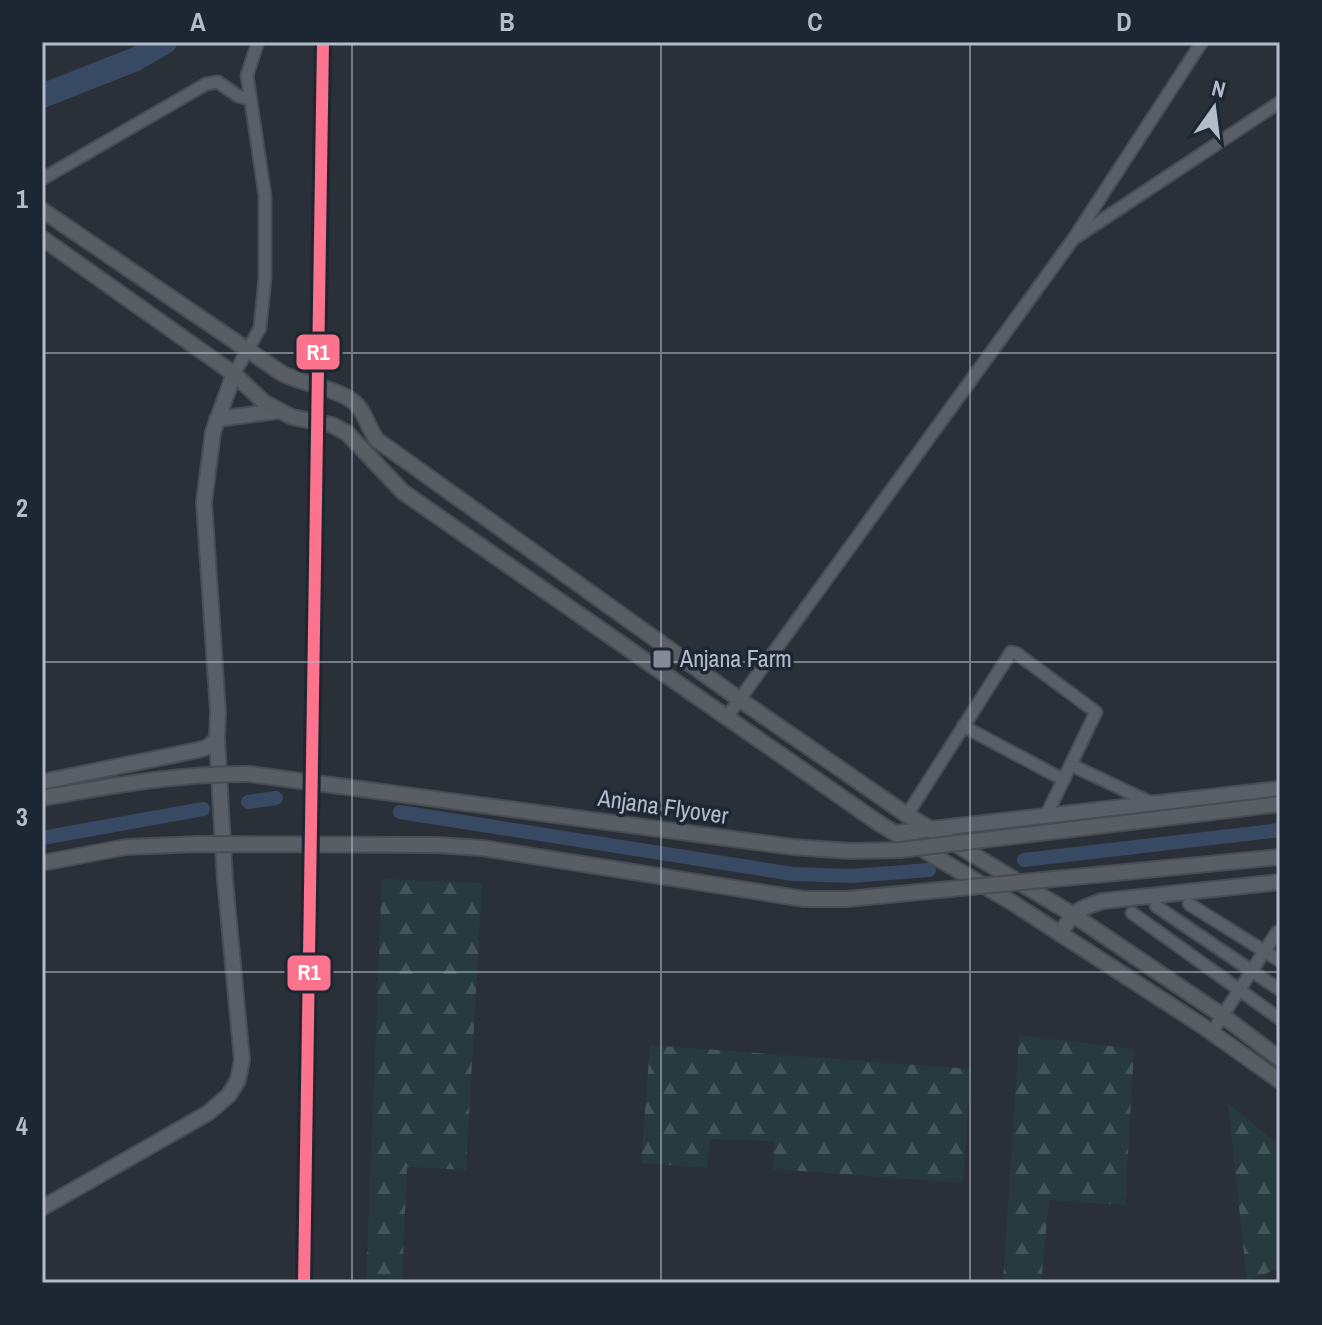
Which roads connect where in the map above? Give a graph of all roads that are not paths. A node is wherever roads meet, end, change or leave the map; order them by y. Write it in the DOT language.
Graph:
graph roads {
  1 [pos="258,42"];
  2 [pos="1202,42"];
  3 [pos="249,99"];
  4 [pos="1280,102"];
  5 [pos="42,179"];
  6 [pos="42,210"];
  7 [pos="42,238"];
  8 [pos="1074,238"];
  9 [pos="249,352"];
  10 [pos="234,374"];
  11 [pos="278,411"];
  12 [pos="217,419"];
  13 [pos="739,699"];
  14 [pos="726,718"];
  15 [pos="963,726"];
  16 [pos="217,739"];
  17 [pos="1071,765"];
  18 [pos="1064,780"];
  19 [pos="42,782"];
  20 [pos="1280,789"];
  21 [pos="42,798"];
  22 [pos="1155,804"];
  23 [pos="1280,804"];
  24 [pos="907,815"];
  25 [pos="1046,816"];
  26 [pos="931,829"];
  27 [pos="896,833"];
  28 [pos="1280,857"];
  29 [pos="42,863"];
  30 [pos="1280,882"];
  31 [pos="1189,904"];
  32 [pos="1156,906"];
  33 [pos="1132,913"];
  34 [pos="1072,914"];
  35 [pos="1277,932"];
  36 [pos="1060,934"];
  37 [pos="1265,951"];
  38 [pos="1280,961"];
  39 [pos="1252,970"];
  40 [pos="1239,990"];
  41 [pos="1280,990"];
  42 [pos="1223,1016"];
  43 [pos="1280,1019"];
  44 [pos="1212,1032"];
  45 [pos="1280,1059"];
  46 [pos="1280,1081"];
  47 [pos="42,1208"];
  1 -- 3 [label="street"];
  2 -- 8 [label="street"];
  3 -- 5 [label="street"];
  3 -- 9 [label="street"];
  4 -- 8 [label="street"];
  6 -- 9 [label="main road"];
  7 -- 10 [label="main road"];
  8 -- 13 [label="street"];
  9 -- 10 [label="street"];
  9 -- 13 [label="main road"];
  10 -- 11 [label="main road"];
  10 -- 12 [label="street"];
  11 -- 12 [label="street"];
  11 -- 14 [label="main road"];
  12 -- 16 [label="street"];
  13 -- 14 [label="street"];
  13 -- 24 [label="main road"];
  14 -- 27 [label="main road"];
  15 -- 17 [label="street"];
  15 -- 18 [label="street"];
  15 -- 24 [label="street"];
  16 -- 19 [label="street"];
  16 -- 47 [label="street"];
  17 -- 18 [label="street"];
  17 -- 22 [label="street"];
  18 -- 25 [label="street"];
  20 -- 22 [label="street"];
  21 -- 23 [label="main road, Anjana Flyover, bridge"];
  22 -- 25 [label="street"];
  24 -- 26 [label="main road"];
  25 -- 26 [label="street"];
  26 -- 27 [label="street"];
  26 -- 34 [label="main road"];
  27 -- 36 [label="main road"];
  28 -- 29 [label="main road, bridge"];
  30 -- 34 [label="street"];
  31 -- 37 [label="street"];
  32 -- 39 [label="street"];
  33 -- 40 [label="street"];
  34 -- 36 [label="street"];
  34 -- 42 [label="main road"];
  35 -- 37 [label="street"];
  36 -- 44 [label="main road"];
  37 -- 38 [label="street"];
  37 -- 39 [label="street"];
  39 -- 40 [label="street"];
  39 -- 41 [label="street"];
  40 -- 42 [label="street"];
  40 -- 43 [label="street"];
  42 -- 44 [label="street"];
  42 -- 45 [label="main road"];
  44 -- 46 [label="main road"];
}
